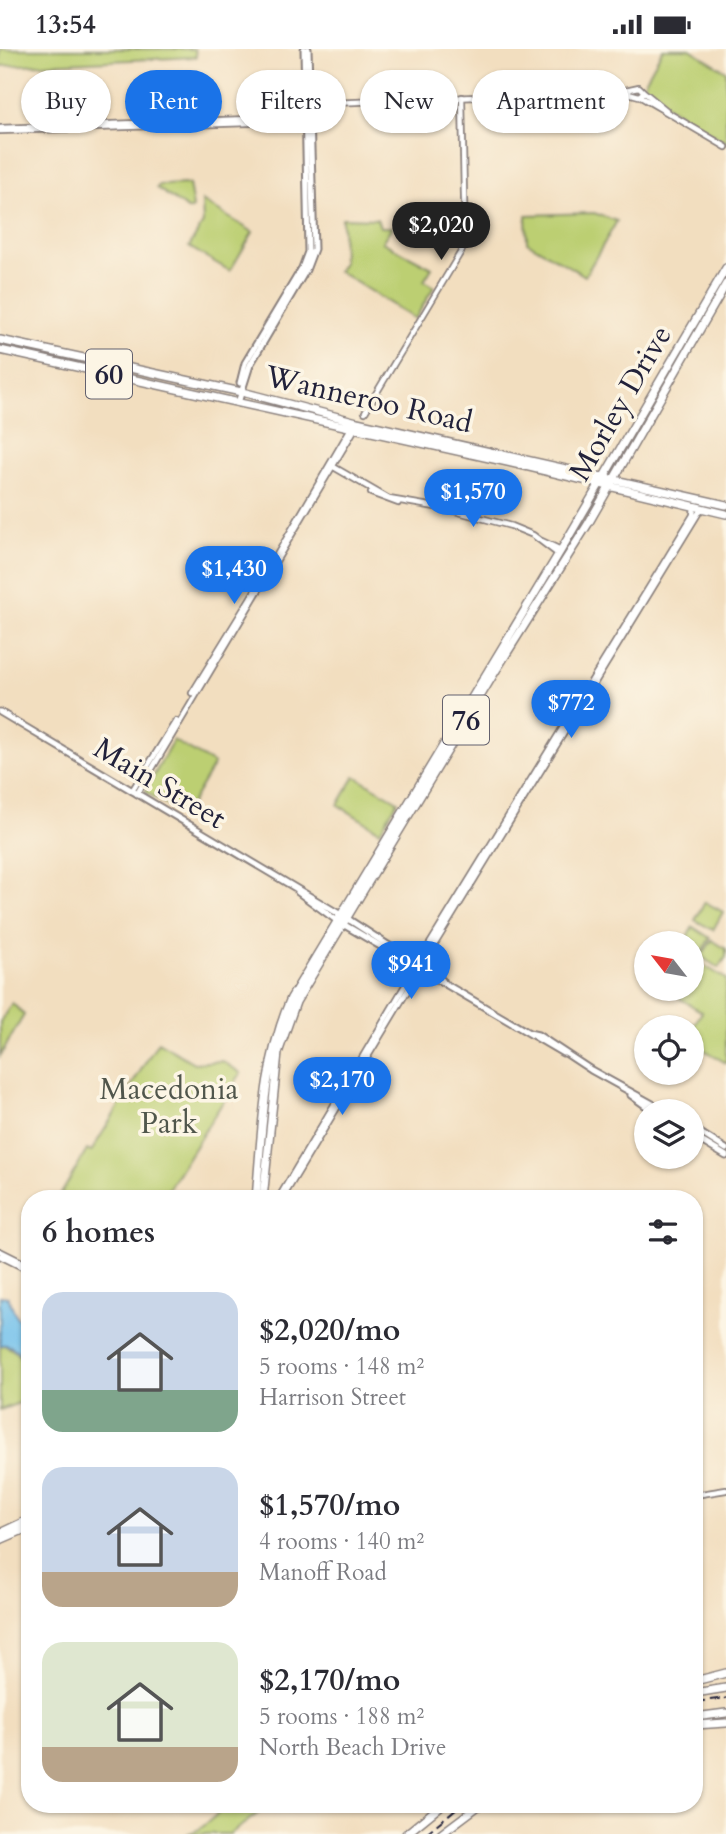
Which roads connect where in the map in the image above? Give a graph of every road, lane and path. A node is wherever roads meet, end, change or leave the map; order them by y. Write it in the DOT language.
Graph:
graph roads {
  1 [pos="306,49"];
  2 [pos="306,70"];
  3 [pos="462,97"];
  4 [pos="346,100"];
  5 [pos="236,122"];
  6 [pos="0,130"];
  7 [pos="308,133"];
  8 [pos="309,133"];
  9 [pos="726,146"];
  10 [pos="726,268"];
  11 [pos="726,284"];
  12 [pos="707,319"];
  13 [pos="683,339"];
  14 [pos="0,340"];
  15 [pos="694,344"];
  16 [pos="0,350"];
  17 [pos="670,361"];
  18 [pos="247,371"];
  19 [pos="241,378"];
  20 [pos="225,388"];
  21 [pos="239,392"];
  22 [pos="252,395"];
  23 [pos="237,403"];
  24 [pos="365,412"];
  25 [pos="354,425"];
  26 [pos="331,467"];
  27 [pos="600,481"];
  28 [pos="611,483"];
  29 [pos="726,505"];
  30 [pos="698,508"];
  31 [pos="726,514"];
  32 [pos="588,524"];
  33 [pos="567,541"];
  34 [pos="560,552"];
  35 [pos="0,712"];
  36 [pos="134,793"];
  37 [pos="341,919"];
  38 [pos="419,966"];
  39 [pos="630,1094"];
  40 [pos="637,1099"];
  41 [pos="640,1099"];
  42 [pos="704,1138"];
  43 [pos="704,1139"];
  44 [pos="726,1149"];
  45 [pos="726,1156"];
  46 [pos="257,1190"];
  47 [pos="264,1190"];
  48 [pos="285,1190"];
  49 [pos="0,1251"];
  50 [pos="0,1256"];
  51 [pos="21,1263"];
  52 [pos="21,1264"];
  53 [pos="726,1490"];
  54 [pos="703,1494"];
  55 [pos="21,1523"];
  56 [pos="21,1531"];
  57 [pos="0,1533"];
  58 [pos="0,1540"];
  59 [pos="726,1673"];
  60 [pos="703,1679"];
  61 [pos="726,1688"];
  62 [pos="703,1692"];
  63 [pos="726,1713"];
  64 [pos="703,1716"];
  65 [pos="726,1723"];
  66 [pos="703,1724"];
  67 [pos="432,1813"];
  68 [pos="469,1813"];
  69 [pos="406,1834"];
  70 [pos="441,1834"];
  1 -- 2 [label="main road"];
  3 -- 4 [label="street"];
  3 -- 9 [label="street"];
  3 -- 24 [label="street"];
  5 -- 6 [label="street"];
  7 -- 19 [label="main road"];
  8 -- 18 [label="main road"];
  10 -- 13 [label="highway, Morley Drive / 76"];
  11 -- 12 [label="highway, Morley Drive / 76"];
  12 -- 13 [label="highway"];
  12 -- 15 [label="highway, Morley Drive / 76"];
  13 -- 17 [label="highway, Morley Drive / 76"];
  14 -- 20 [label="highway, Wanneroo Road / 60"];
  15 -- 17 [label="highway"];
  15 -- 28 [label="highway, Morley Drive / 76"];
  16 -- 23 [label="highway, Wanneroo Road / 60"];
  17 -- 27 [label="highway, Morley Drive / 76"];
  18 -- 21 [label="main road"];
  18 -- 22 [label="main road"];
  19 -- 20 [label="main road"];
  19 -- 21 [label="main road"];
  20 -- 21 [label="highway, Wanneroo Road / 60"];
  21 -- 22 [label="highway, Wanneroo Road / 60"];
  21 -- 23 [label="main road"];
  22 -- 25 [label="highway, Wanneroo Road / 60"];
  23 -- 25 [label="highway, Wanneroo Road / 60"];
  25 -- 26 [label="street"];
  25 -- 27 [label="highway, Wanneroo Road / 60"];
  26 -- 34 [label="street"];
  26 -- 36 [label="street"];
  27 -- 28 [label="highway, Wanneroo Road / 60"];
  27 -- 33 [label="highway, Morley Drive / 76"];
  28 -- 29 [label="highway, Wanneroo Road / 60"];
  28 -- 30 [label="highway, Wanneroo Road / 60"];
  28 -- 32 [label="highway, Morley Drive / 76"];
  30 -- 31 [label="highway, Wanneroo Road / 60"];
  30 -- 38 [label="street"];
  32 -- 33 [label="highway"];
  32 -- 37 [label="highway, Morley Drive / 76"];
  33 -- 34 [label="highway, Morley Drive / 76"];
  34 -- 37 [label="highway, Morley Drive / 76"];
  35 -- 36 [label="main road, Main Street"];
  36 -- 37 [label="main road, Main Street"];
  37 -- 38 [label="main road, Main Street"];
  37 -- 46 [label="highway, 76"];
  37 -- 47 [label="highway, 76"];
  38 -- 39 [label="main road, Main Street"];
  38 -- 48 [label="street"];
  39 -- 40 [label="main road, Main Street"];
  39 -- 41 [label="main road, Main Street"];
  42 -- 44 [label="main road"];
  43 -- 45 [label="main road"];
  49 -- 51 [label="street"];
  50 -- 52 [label="street"];
  53 -- 54 [label="street"];
  55 -- 57 [label="highway"];
  56 -- 58 [label="highway"];
  59 -- 60 [label="highway"];
  61 -- 62 [label="highway"];
  63 -- 64 [label="highway"];
  65 -- 66 [label="highway"];
  67 -- 69 [label="highway"];
  68 -- 70 [label="highway"];
}
